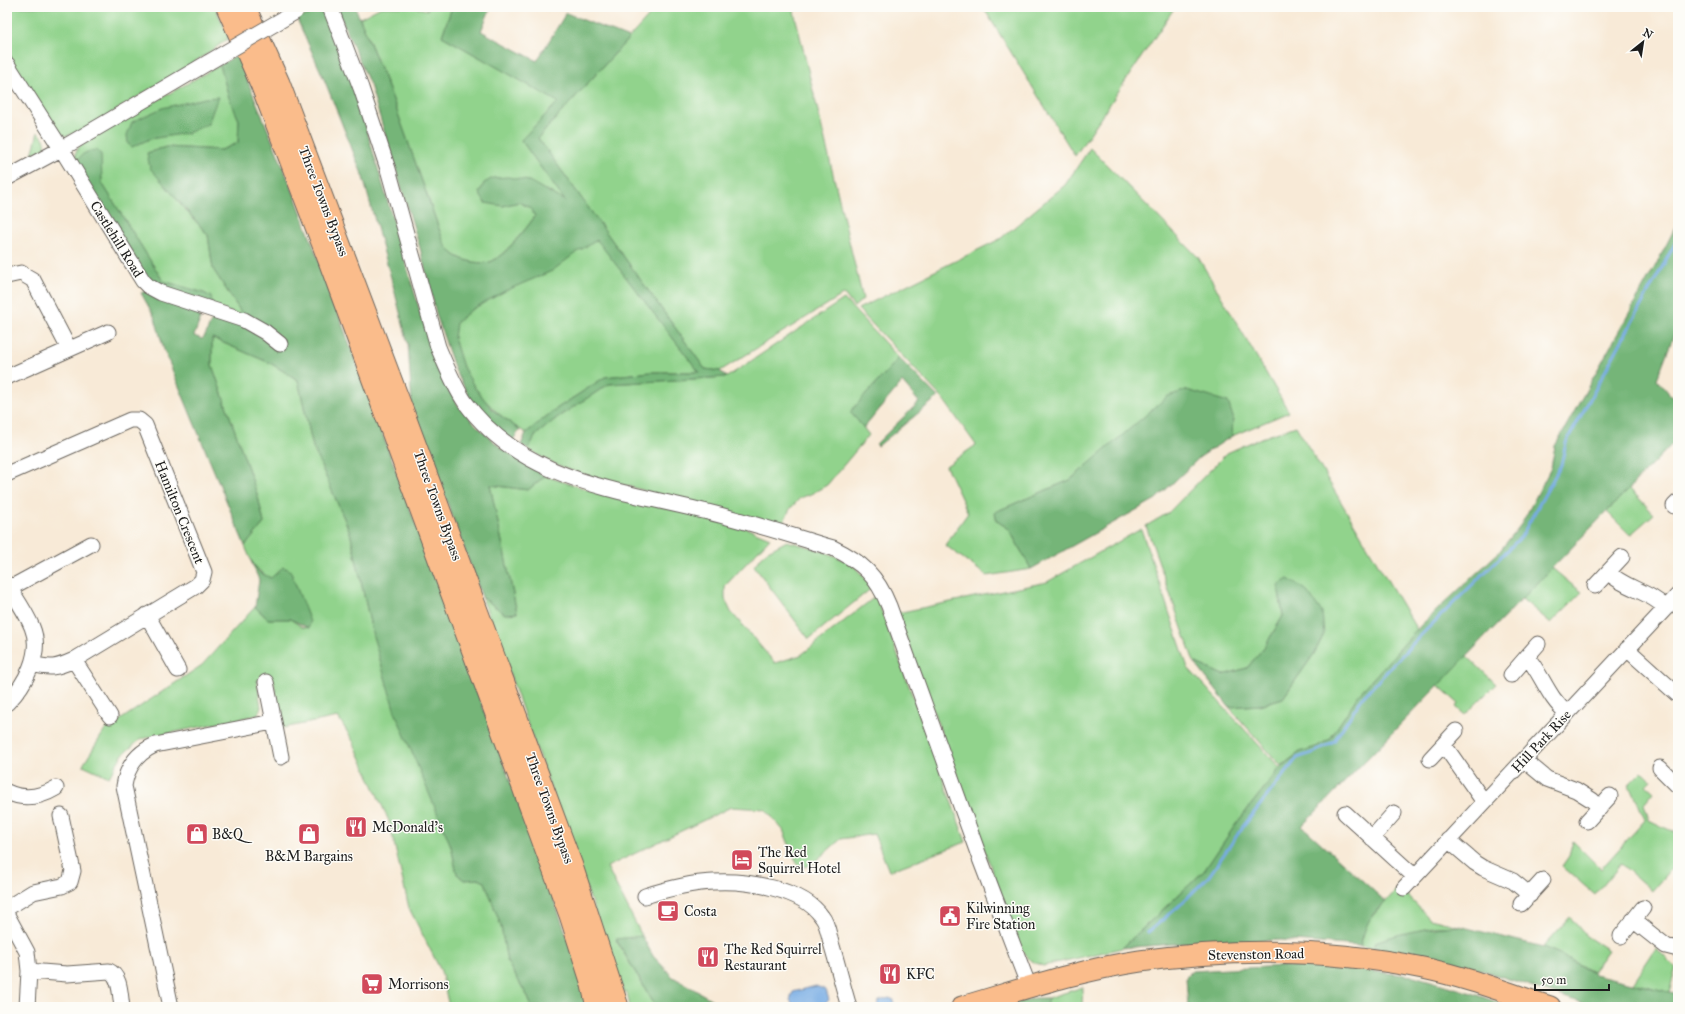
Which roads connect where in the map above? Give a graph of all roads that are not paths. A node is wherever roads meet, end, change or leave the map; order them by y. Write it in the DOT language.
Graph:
graph roads {
  1 [pos="226,7"];
  2 [pos="245,7"];
  3 [pos="330,7"];
  4 [pos="299,9"];
  5 [pos="7,65"];
  6 [pos="62,149"];
  7 [pos="7,178"];
  8 [pos="7,276"];
  9 [pos="108,332"];
  10 [pos="280,344"];
  11 [pos="69,349"];
  12 [pos="7,377"];
  13 [pos="7,474"];
  14 [pos="91,544"];
  15 [pos="1622,557"];
  16 [pos="1608,572"];
  17 [pos="8,586"];
  18 [pos="1595,586"];
  19 [pos="1678,595"];
  20 [pos="1666,608"];
  21 [pos="147,615"];
  22 [pos="1538,644"];
  23 [pos="1627,649"];
  24 [pos="1527,657"];
  25 [pos="74,660"];
  26 [pos="32,664"];
  27 [pos="178,670"];
  28 [pos="1511,675"];
  29 [pos="266,682"];
  30 [pos="1678,695"];
  31 [pos="7,703"];
  32 [pos="1567,713"];
  33 [pos="110,716"];
  34 [pos="273,722"];
  35 [pos="1456,731"];
  36 [pos="1444,745"];
  37 [pos="281,757"];
  38 [pos="1430,759"];
  39 [pos="1524,760"];
  40 [pos="1660,768"];
  41 [pos="1678,786"];
  42 [pos="56,788"];
  43 [pos="7,792"];
  44 [pos="1610,796"];
  45 [pos="1484,802"];
  46 [pos="1600,808"];
  47 [pos="1344,813"];
  48 [pos="1394,813"];
  49 [pos="61,816"];
  50 [pos="1587,821"];
  51 [pos="1372,838"];
  52 [pos="1448,840"];
  53 [pos="1414,876"];
  54 [pos="1543,880"];
  55 [pos="1404,888"];
  56 [pos="645,896"];
  57 [pos="7,908"];
  58 [pos="1643,908"];
  59 [pos="7,915"];
  60 [pos="1633,920"];
  61 [pos="1621,936"];
  62 [pos="1678,948"];
  63 [pos="29,971"];
  64 [pos="1028,987"];
  65 [pos="27,1007"];
  66 [pos="122,1007"];
  67 [pos="171,1007"];
  68 [pos="597,1007"];
  69 [pos="618,1007"];
  70 [pos="849,1007"];
  71 [pos="962,1007"];
  72 [pos="1550,1007"];
  1 -- 68 [label="highway, Three Towns Bypass"];
  2 -- 69 [label="highway, Three Towns Bypass"];
  3 -- 64 [label="street"];
  4 -- 6 [label="street, bridge"];
  5 -- 6 [label="street, Castlehill Road"];
  6 -- 7 [label="street"];
  6 -- 10 [label="street, Castlehill Road"];
  8 -- 11 [label="street"];
  9 -- 11 [label="street"];
  11 -- 12 [label="street"];
  13 -- 21 [label="street, Hamilton Crescent"];
  14 -- 17 [label="street"];
  15 -- 16 [label="street"];
  16 -- 18 [label="street"];
  16 -- 20 [label="street"];
  17 -- 26 [label="street"];
  19 -- 20 [label="street, Hill Park Rise"];
  20 -- 23 [label="street, Hill Park Rise"];
  21 -- 25 [label="street, Hamilton Crescent"];
  21 -- 27 [label="street"];
  22 -- 24 [label="street"];
  23 -- 30 [label="street"];
  23 -- 32 [label="street, Hill Park Rise"];
  24 -- 28 [label="street"];
  24 -- 32 [label="street"];
  25 -- 26 [label="street, Hamilton Crescent"];
  25 -- 33 [label="street"];
  26 -- 31 [label="street"];
  29 -- 34 [label="street"];
  32 -- 39 [label="street, Hill Park Rise"];
  34 -- 37 [label="street"];
  34 -- 67 [label="street"];
  35 -- 36 [label="street"];
  36 -- 38 [label="street"];
  36 -- 45 [label="street"];
  39 -- 45 [label="street, Hill Park Rise"];
  39 -- 46 [label="street"];
  40 -- 41 [label="street"];
  42 -- 43 [label="street"];
  44 -- 46 [label="street"];
  45 -- 52 [label="street, Hill Park Rise"];
  46 -- 50 [label="street"];
  47 -- 51 [label="street"];
  48 -- 51 [label="street"];
  49 -- 57 [label="street"];
  51 -- 53 [label="street"];
  52 -- 53 [label="street, Hill Park Rise"];
  52 -- 54 [label="street"];
  53 -- 55 [label="street, Hill Park Rise"];
  56 -- 70 [label="street"];
  58 -- 60 [label="street"];
  59 -- 63 [label="street"];
  60 -- 61 [label="street"];
  60 -- 62 [label="street"];
  63 -- 65 [label="street"];
  63 -- 66 [label="street"];
  64 -- 71 [label="highway, Stevenston Road"];
  64 -- 72 [label="highway, Stevenston Road"];
}
